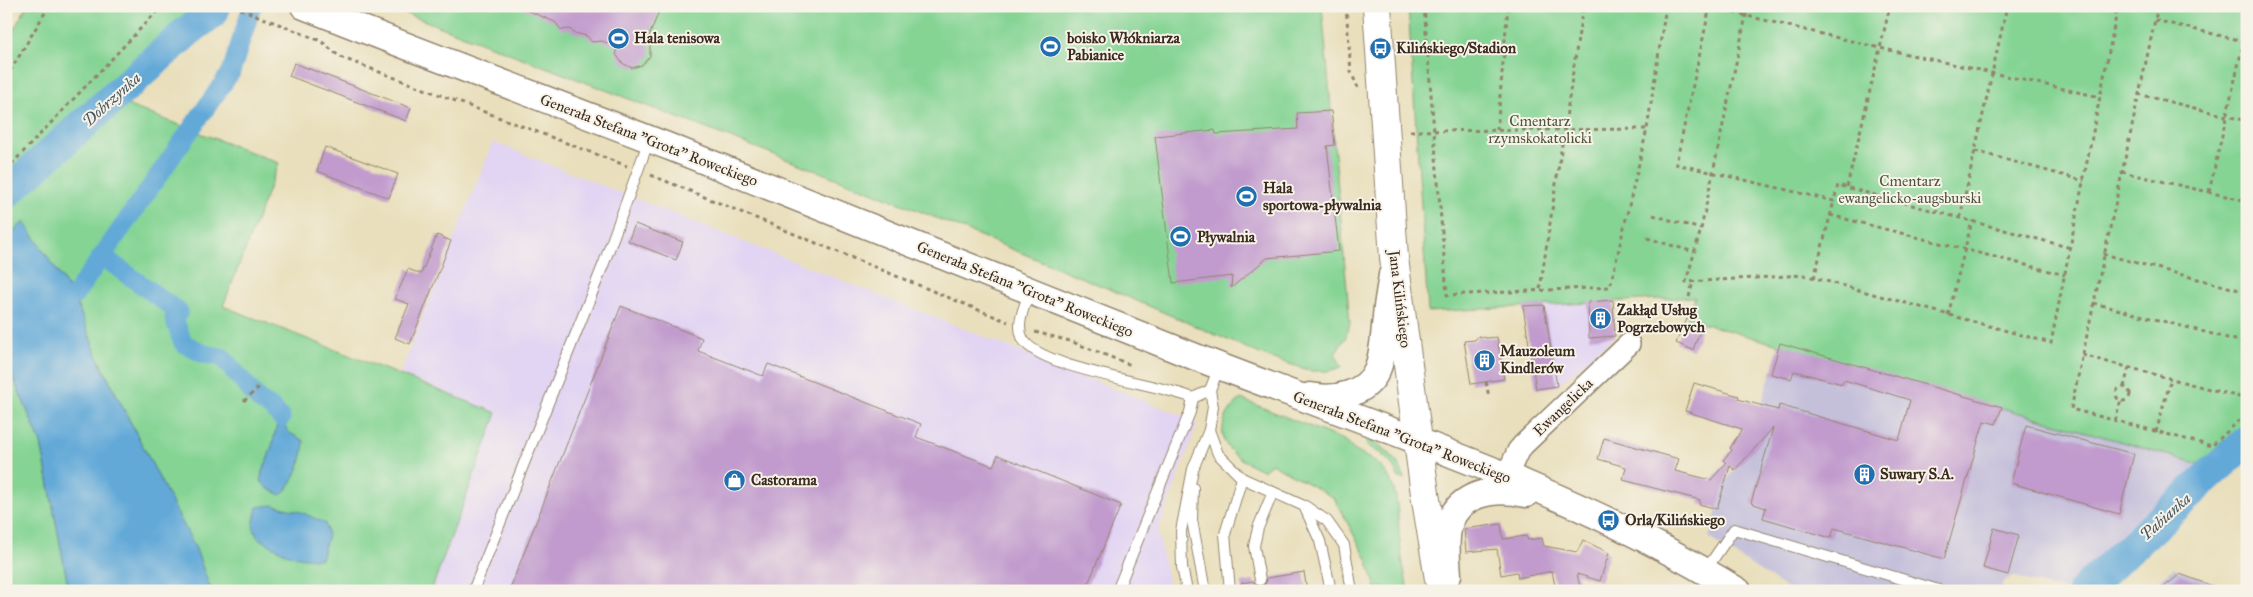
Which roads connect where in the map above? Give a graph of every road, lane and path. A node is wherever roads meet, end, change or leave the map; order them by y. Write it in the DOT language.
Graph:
graph roads {
  1 [pos="49,6"];
  2 [pos="162,6"];
  3 [pos="233,6"];
  4 [pos="304,6"];
  5 [pos="1377,6"];
  6 [pos="1424,6"];
  7 [pos="1508,6"];
  8 [pos="1583,6"];
  9 [pos="1666,6"];
  10 [pos="1710,6"];
  11 [pos="1748,6"];
  12 [pos="1890,6"];
  13 [pos="2007,6"];
  14 [pos="2118,6"];
  15 [pos="2158,6"];
  16 [pos="1746,15"];
  17 [pos="2155,20"];
  18 [pos="2247,27"];
  19 [pos="2245,42"];
  20 [pos="1880,48"];
  21 [pos="1992,72"];
  22 [pos="6,78"];
  23 [pos="2138,94"];
  24 [pos="2100,97"];
  25 [pos="2227,116"];
  26 [pos="2247,121"];
  27 [pos="1563,129"];
  28 [pos="1647,129"];
  29 [pos="1497,130"];
  30 [pos="1410,131"];
  31 [pos="1432,131"];
  32 [pos="649,140"];
  33 [pos="1975,151"];
  34 [pos="6,170"];
  35 [pos="639,171"];
  36 [pos="2122,172"];
  37 [pos="1713,173"];
  38 [pos="2084,181"];
  39 [pos="1847,187"];
  40 [pos="2209,192"];
  41 [pos="2247,201"];
  42 [pos="1834,202"];
  43 [pos="1653,215"];
  44 [pos="1830,216"];
  45 [pos="1960,218"];
  46 [pos="1972,221"];
  47 [pos="1700,229"];
  48 [pos="1647,238"];
  49 [pos="2071,248"];
  50 [pos="1965,250"];
  51 [pos="1694,252"];
  52 [pos="2103,254"];
  53 [pos="1394,258"];
  54 [pos="2065,275"];
  55 [pos="1814,278"];
  56 [pos="1693,282"];
  57 [pos="1540,290"];
  58 [pos="1030,291"];
  59 [pos="2247,292"];
  60 [pos="1689,297"];
  61 [pos="2093,303"];
  62 [pos="1948,315"];
  63 [pos="1020,326"];
  64 [pos="1629,344"];
  65 [pos="2247,344"];
  66 [pos="2082,355"];
  67 [pos="1135,367"];
  68 [pos="2129,367"];
  69 [pos="1215,378"];
  70 [pos="2171,379"];
  71 [pos="1486,382"];
  72 [pos="260,386"];
  73 [pos="2124,387"];
  74 [pos="1276,388"];
  75 [pos="1489,397"];
  76 [pos="1193,398"];
  77 [pos="2247,399"];
  78 [pos="2121,400"];
  79 [pos="244,401"];
  80 [pos="2247,413"];
  81 [pos="2115,421"];
  82 [pos="1209,430"];
  83 [pos="2156,432"];
  84 [pos="1418,442"];
  85 [pos="1193,469"];
  86 [pos="1506,477"];
  87 [pos="1242,478"];
  88 [pos="1273,492"];
  89 [pos="1572,505"];
  90 [pos="1304,506"];
  91 [pos="1705,571"];
  92 [pos="1260,580"];
  93 [pos="473,591"];
  94 [pos="1117,591"];
  95 [pos="1187,591"];
  96 [pos="1205,591"];
  97 [pos="1230,591"];
  98 [pos="1331,591"];
  99 [pos="1352,591"];
  100 [pos="1441,591"];
  101 [pos="1449,591"];
  102 [pos="1738,591"];
  103 [pos="1942,591"];
  1 -- 22 [label="path"];
  2 -- 34 [label="path"];
  3 -- 35 [label="path"];
  4 -- 32 [label="street, Generała Stefana \"Grota\" Roweckiego"];
  5 -- 53 [label="main road, Jana Kilińskiego"];
  6 -- 31 [label="path"];
  7 -- 29 [label="path"];
  8 -- 27 [label="path"];
  9 -- 28 [label="path"];
  10 -- 16 [label="path"];
  10 -- 37 [label="path"];
  11 -- 16 [label="path"];
  12 -- 20 [label="path"];
  13 -- 21 [label="path"];
  14 -- 24 [label="path"];
  15 -- 17 [label="path"];
  16 -- 20 [label="path"];
  16 -- 37 [label="path"];
  17 -- 19 [label="path"];
  17 -- 23 [label="path"];
  18 -- 19 [label="path"];
  19 -- 25 [label="path"];
  20 -- 21 [label="path"];
  20 -- 39 [label="path"];
  21 -- 24 [label="path"];
  21 -- 33 [label="path"];
  23 -- 25 [label="path"];
  23 -- 36 [label="path"];
  24 -- 38 [label="path"];
  25 -- 26 [label="path"];
  25 -- 40 [label="path"];
  27 -- 28 [label="path"];
  27 -- 29 [label="path"];
  27 -- 57 [label="path"];
  28 -- 57 [label="path"];
  29 -- 31 [label="path"];
  30 -- 31 [label="path"];
  31 -- 57 [label="path"];
  32 -- 35 [label="lane"];
  32 -- 58 [label="street, Generała Stefana \"Grota\" Roweckiego"];
  33 -- 38 [label="path"];
  33 -- 45 [label="path"];
  35 -- 63 [label="path"];
  35 -- 93 [label="lane"];
  36 -- 40 [label="path"];
  36 -- 52 [label="path"];
  37 -- 42 [label="path"];
  37 -- 47 [label="path"];
  38 -- 49 [label="path"];
  39 -- 42 [label="path"];
  39 -- 45 [label="path"];
  40 -- 41 [label="path"];
  42 -- 44 [label="path"];
  43 -- 47 [label="path"];
  44 -- 50 [label="path"];
  44 -- 55 [label="path"];
  45 -- 46 [label="path"];
  46 -- 49 [label="path"];
  46 -- 50 [label="path"];
  47 -- 51 [label="path"];
  48 -- 51 [label="path"];
  49 -- 54 [label="path"];
  50 -- 54 [label="path"];
  50 -- 62 [label="path"];
  51 -- 56 [label="path"];
  52 -- 59 [label="path"];
  52 -- 61 [label="path"];
  53 -- 74 [label="street"];
  53 -- 84 [label="main road, Jana Kilińskiego"];
  54 -- 62 [label="path"];
  55 -- 56 [label="path"];
  55 -- 62 [label="path"];
  56 -- 60 [label="path"];
  58 -- 63 [label="lane"];
  58 -- 69 [label="street, Generała Stefana \"Grota\" Roweckiego"];
  61 -- 65 [label="path"];
  61 -- 66 [label="path"];
  63 -- 67 [label="path"];
  63 -- 76 [label="lane"];
  64 -- 86 [label="street, Ewangelicka"];
  66 -- 68 [label="path"];
  66 -- 81 [label="path"];
  68 -- 70 [label="path"];
  68 -- 73 [label="path"];
  69 -- 74 [label="street, Generała Stefana \"Grota\" Roweckiego"];
  69 -- 76 [label="lane"];
  69 -- 82 [label="lane"];
  70 -- 77 [label="path"];
  70 -- 83 [label="path"];
  71 -- 75 [label="path"];
  72 -- 79 [label="path"];
  73 -- 78 [label="path"];
  73 -- 78 [label="path"];
  74 -- 84 [label="street, Generała Stefana \"Grota\" Roweckiego"];
  76 -- 94 [label="lane"];
  78 -- 81 [label="path"];
  80 -- 83 [label="path"];
  81 -- 83 [label="path"];
  82 -- 85 [label="lane"];
  82 -- 87 [label="lane"];
  84 -- 86 [label="street, Generała Stefana \"Grota\" Roweckiego"];
  84 -- 100 [label="main road, Jana Kilińskiego"];
  85 -- 95 [label="lane"];
  85 -- 96 [label="lane"];
  86 -- 89 [label="street, Generała Stefana \"Grota\" Roweckiego"];
  87 -- 88 [label="lane"];
  87 -- 97 [label="lane"];
  88 -- 90 [label="lane"];
  88 -- 92 [label="lane"];
  89 -- 91 [label="street, Generała Stefana \"Grota\" Roweckiego"];
  89 -- 101 [label="street"];
  90 -- 98 [label="lane"];
  90 -- 99 [label="lane"];
  91 -- 102 [label="street, Generała Stefana \"Grota\" Roweckiego"];
  91 -- 103 [label="lane"];
}
